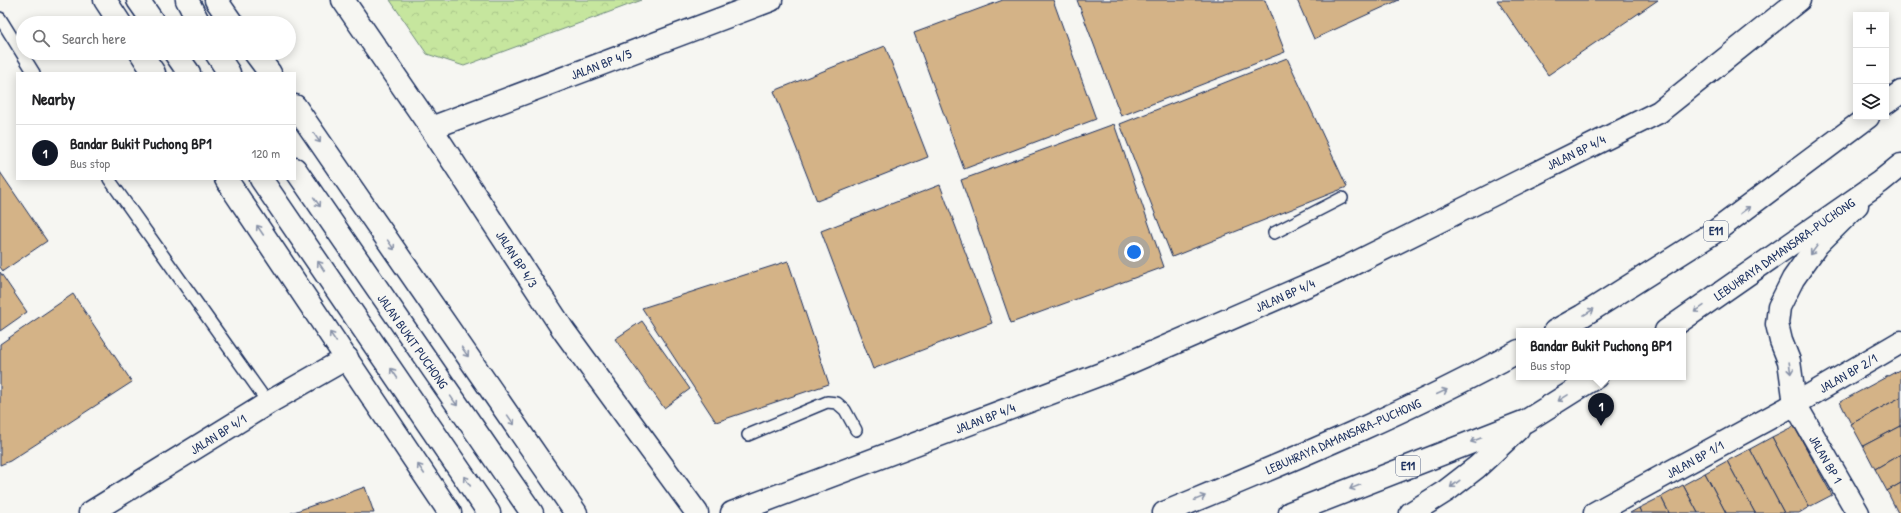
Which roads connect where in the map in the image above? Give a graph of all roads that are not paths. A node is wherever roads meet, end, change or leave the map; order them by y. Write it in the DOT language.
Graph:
graph roads {
  1 [pos="105,0"];
  2 [pos="138,0"];
  3 [pos="187,0"];
  4 [pos="216,0"];
  5 [pos="343,0"];
  6 [pos="771,0"];
  7 [pos="1799,0"];
  8 [pos="115,16"];
  9 [pos="149,16"];
  10 [pos="196,16"];
  11 [pos="227,16"];
  12 [pos="0,18"];
  13 [pos="16,44"];
  14 [pos="26,60"];
  15 [pos="146,60"];
  16 [pos="180,60"];
  17 [pos="260,60"];
  18 [pos="33,72"];
  19 [pos="153,72"];
  20 [pos="188,72"];
  21 [pos="269,72"];
  22 [pos="1901,92"];
  23 [pos="1889,101"];
  24 [pos="296,107"];
  25 [pos="1864,120"];
  26 [pos="431,128"];
  27 [pos="1901,166"];
  28 [pos="296,171"];
  29 [pos="110,180"];
  30 [pos="227,180"];
  31 [pos="262,180"];
  32 [pos="1880,182"];
  33 [pos="1342,198"];
  34 [pos="1274,233"];
  35 [pos="1560,328"];
  36 [pos="1670,328"];
  37 [pos="1901,342"];
  38 [pos="1516,353"];
  39 [pos="347,358"];
  40 [pos="1591,380"];
  41 [pos="268,404"];
  42 [pos="1795,404"];
  43 [pos="1526,421"];
  44 [pos="856,430"];
  45 [pos="748,434"];
  46 [pos="90,513"];
  47 [pos="450,513"];
  48 [pos="489,513"];
  49 [pos="532,513"];
  50 [pos="576,513"];
  51 [pos="697,513"];
  52 [pos="732,513"];
  53 [pos="1164,513"];
  54 [pos="1290,513"];
  55 [pos="1410,513"];
  56 [pos="1595,513"];
  57 [pos="1858,513"];
  1 -- 8 [label="main road"];
  2 -- 9 [label="main road"];
  3 -- 10 [label="main road"];
  4 -- 11 [label="main road"];
  5 -- 26 [label="main road, JALAN BP 4/3"];
  6 -- 26 [label="main road, JALAN BP 4/5"];
  7 -- 52 [label="main road, JALAN BP 4/4"];
  12 -- 13 [label="lane"];
  14 -- 18 [label="lane"];
  15 -- 19 [label="main road"];
  16 -- 20 [label="main road"];
  17 -- 21 [label="main road"];
  22 -- 23 [label="main road"];
  24 -- 50 [label="main road, one-way"];
  35 -- 25 [label="main road, E11, one-way"];
  26 -- 51 [label="main road, JALAN BP 4/3"];
  27 -- 32 [label="main road, LEBUHRAYA DAMANSARA–PUCHONG"];
  28 -- 49 [label="main road, JALAN BUKIT PUCHONG, one-way"];
  29 -- 41 [label="lane"];
  39 -- 30 [label="main road, one-way"];
  48 -- 31 [label="main road, one-way"];
  32 -- 36 [label="main road, LEBUHRAYA DAMANSARA–PUCHONG, one-way"];
  32 -- 42 [label="main road, one-way"];
  33 -- 34 [label="lane"];
  37 -- 42 [label="main road, JALAN BP 2/1"];
  53 -- 38 [label="main road, LEBUHRAYA DAMANSARA–PUCHONG, one-way"];
  39 -- 41 [label="main road, JALAN BP 4/1"];
  47 -- 39 [label="main road, one-way"];
  40 -- 43 [label="main road, E11, one-way"];
  41 -- 46 [label="main road, JALAN BP 4/1"];
  42 -- 56 [label="main road, JALAN BP 1/1"];
  42 -- 57 [label="main road, JALAN BP 1"];
  43 -- 54 [label="main road, E11, one-way"];
  43 -- 55 [label="main road, one-way"];
  44 -- 45 [label="lane"];
}
